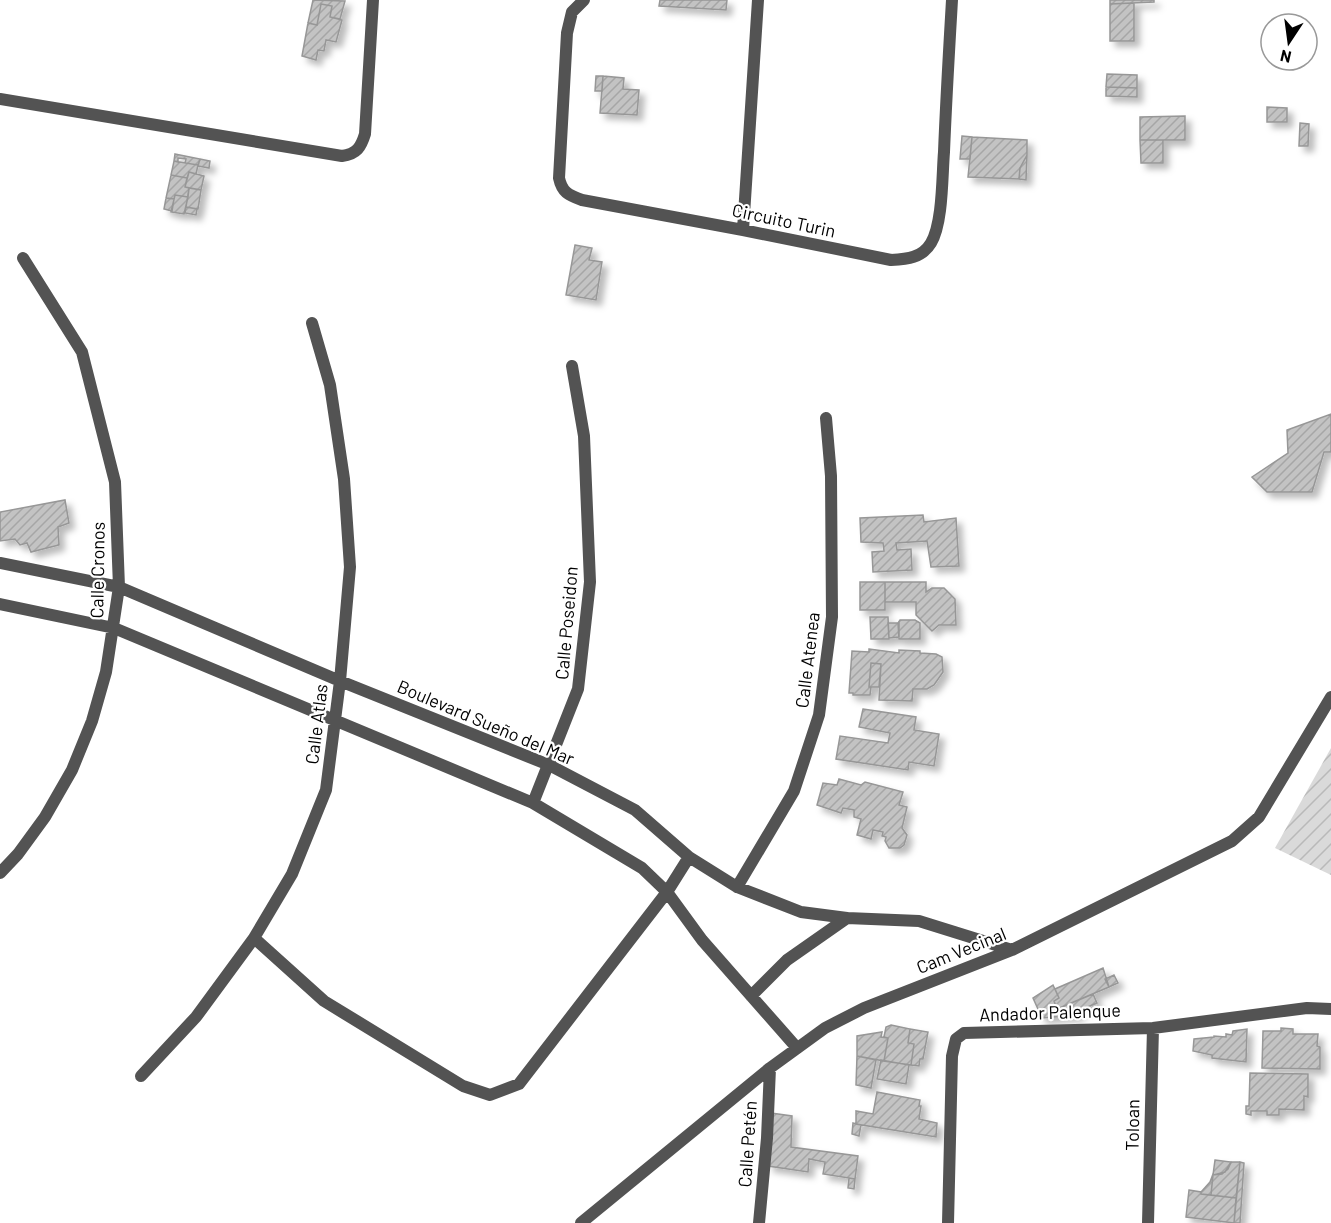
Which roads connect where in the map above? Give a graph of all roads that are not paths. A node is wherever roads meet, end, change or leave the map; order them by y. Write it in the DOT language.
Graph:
graph roads {
  1 [pos="373,0"];
  2 [pos="584,0"];
  3 [pos="758,0"];
  4 [pos="952,0"];
  5 [pos="0,99"];
  6 [pos="743,230"];
  7 [pos="23,258"];
  8 [pos="312,323"];
  9 [pos="572,366"];
  10 [pos="826,418"];
  11 [pos="0,563"];
  12 [pos="118,587"];
  13 [pos="0,604"];
  14 [pos="114,627"];
  15 [pos="340,681"];
  16 [pos="1331,697"];
  17 [pos="335,722"];
  18 [pos="549,765"];
  19 [pos="533,803"];
  20 [pos="689,857"];
  21 [pos="0,873"];
  22 [pos="737,887"];
  23 [pos="667,892"];
  24 [pos="847,918"];
  25 [pos="254,938"];
  26 [pos="1012,950"];
  27 [pos="751,996"];
  28 [pos="1331,1009"];
  29 [pos="1152,1028"];
  30 [pos="797,1048"];
  31 [pos="770,1068"];
  32 [pos="141,1076"];
  33 [pos="581,1223"];
  34 [pos="759,1223"];
  35 [pos="948,1223"];
  36 [pos="1148,1223"];
  1 -- 5 [label="street"];
  2 -- 6 [label="street, Circuito Turin"];
  3 -- 6 [label="street"];
  4 -- 6 [label="street, Circuito Turin"];
  7 -- 12 [label="street, Calle Cronos"];
  8 -- 15 [label="street, Calle Atlas"];
  9 -- 18 [label="street, Calle Poseidon"];
  10 -- 22 [label="street, Calle Atenea"];
  11 -- 12 [label="street, Boulevard Sueño del Mar"];
  12 -- 14 [label="street, Calle Cronos"];
  12 -- 15 [label="street, Boulevard Sueño del Mar"];
  13 -- 14 [label="street"];
  14 -- 17 [label="street"];
  14 -- 21 [label="street, Calle Cronos"];
  15 -- 17 [label="street, Calle Atlas"];
  15 -- 18 [label="street, Boulevard Sueño del Mar"];
  16 -- 26 [label="street, Cam Vecinal"];
  17 -- 19 [label="street"];
  17 -- 25 [label="street, Calle Atlas"];
  18 -- 19 [label="street, Calle Poseidon"];
  18 -- 20 [label="street, Boulevard Sueño del Mar"];
  19 -- 23 [label="street"];
  20 -- 22 [label="street, Boulevard Sueño del Mar"];
  20 -- 23 [label="street"];
  22 -- 24 [label="street, Boulevard Sueño del Mar"];
  23 -- 25 [label="street"];
  23 -- 27 [label="street"];
  24 -- 26 [label="street, Boulevard Sueño del Mar"];
  24 -- 27 [label="street"];
  25 -- 32 [label="street, Calle Atlas"];
  26 -- 30 [label="street, Cam Vecinal"];
  27 -- 30 [label="street"];
  28 -- 29 [label="street, Andador Palenque"];
  29 -- 35 [label="street, Andador Palenque"];
  29 -- 36 [label="street, Toloan"];
  30 -- 31 [label="street, Cam Vecinal"];
  31 -- 33 [label="street, Cam Vecinal"];
  31 -- 34 [label="street, Calle Petén"];
}
